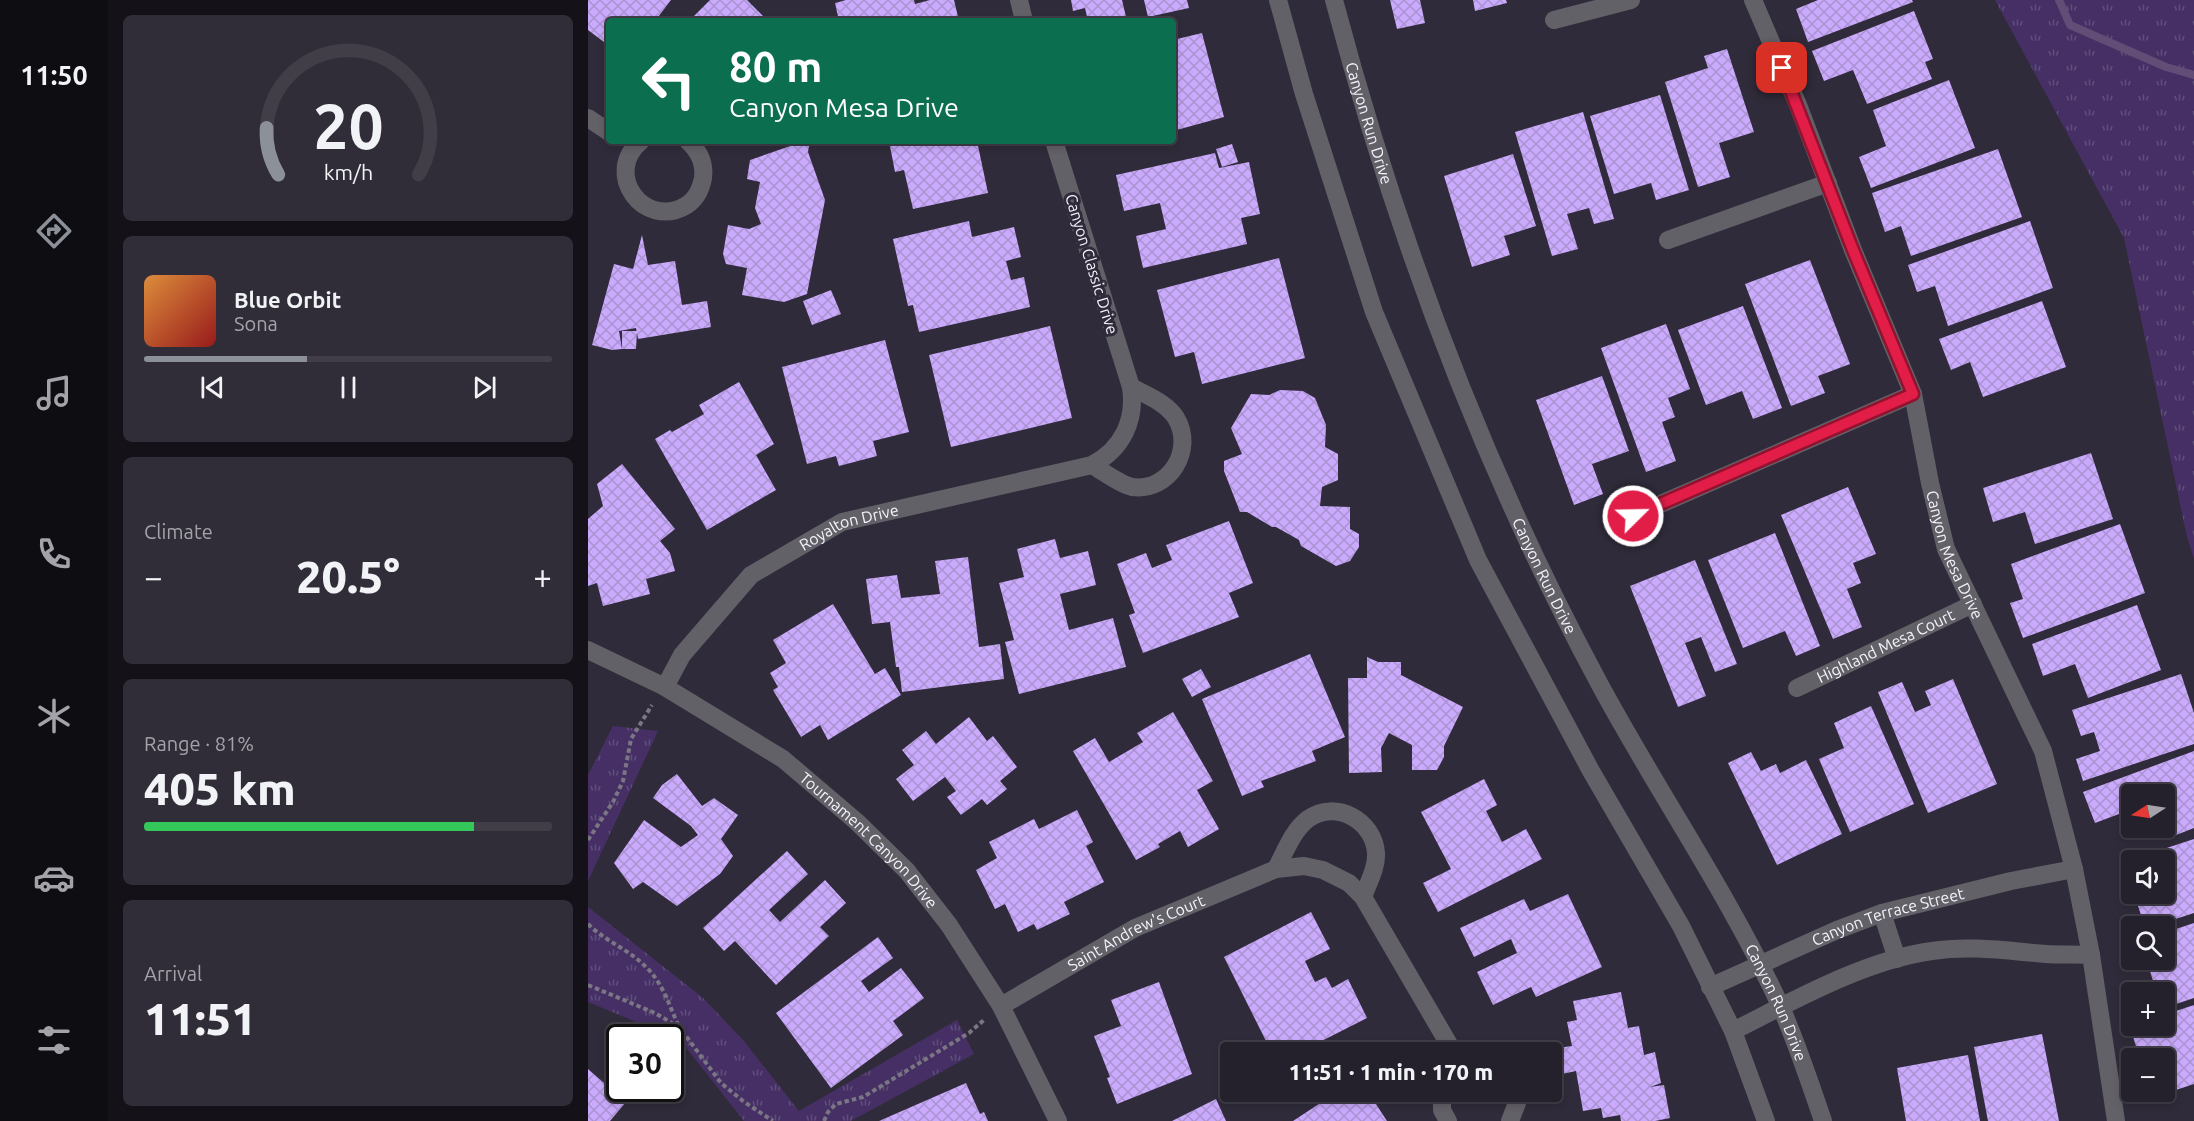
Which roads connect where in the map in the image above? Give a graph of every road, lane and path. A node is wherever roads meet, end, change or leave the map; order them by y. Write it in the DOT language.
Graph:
graph roads {
  1 [pos="1019,0"];
  2 [pos="1278,0"];
  3 [pos="1334,0"];
  4 [pos="1631,0"];
  5 [pos="1753,0"];
  6 [pos="1023,18"];
  7 [pos="1554,20"];
  8 [pos="588,118"];
  9 [pos="606,130"];
  10 [pos="632,144"];
  11 [pos="691,144"];
  12 [pos="1055,144"];
  13 [pos="1828,183"];
  14 [pos="1668,240"];
  15 [pos="1131,387"];
  16 [pos="1913,394"];
  17 [pos="1125,433"];
  18 [pos="1092,465"];
  19 [pos="1633,516"];
  20 [pos="1973,604"];
  21 [pos="588,650"];
  22 [pos="665,687"];
  23 [pos="1797,688"];
  24 [pos="588,840"];
  25 [pos="1276,869"];
  26 [pos="2074,869"];
  27 [pos="1363,897"];
  28 [pos="1882,913"];
  29 [pos="588,924"];
  30 [pos="2091,954"];
  31 [pos="1897,959"];
  32 [pos="1760,965"];
  33 [pos="588,985"];
  34 [pos="1710,987"];
  35 [pos="1001,1006"];
  36 [pos="1781,1007"];
  37 [pos="673,1024"];
  38 [pos="678,1024"];
  39 [pos="1733,1031"];
  40 [pos="684,1033"];
  41 [pos="1448,1042"];
  42 [pos="1442,1102"];
  43 [pos="1517,1102"];
  44 [pos="773,1121"];
  45 [pos="824,1121"];
  46 [pos="1058,1121"];
  47 [pos="1448,1121"];
  48 [pos="1510,1121"];
  49 [pos="1766,1121"];
  50 [pos="1823,1121"];
  51 [pos="2116,1121"];
  1 -- 6 [label="street"];
  2 -- 34 [label="street"];
  3 -- 32 [label="street, Canyon Run Drive"];
  4 -- 7 [label="street"];
  5 -- 13 [label="street, Canyon Mesa Drive"];
  8 -- 9 [label="street"];
  10 -- 11 [label="street"];
  12 -- 15 [label="street, Canyon Classic Drive"];
  13 -- 14 [label="street"];
  13 -- 16 [label="street, Canyon Mesa Drive"];
  15 -- 17 [label="street, Canyon Classic Drive"];
  15 -- 18 [label="street"];
  16 -- 19 [label="street"];
  16 -- 20 [label="street, Canyon Mesa Drive"];
  17 -- 18 [label="street, Royalton Drive"];
  18 -- 22 [label="street, Royalton Drive"];
  20 -- 23 [label="street, Highland Mesa Court"];
  20 -- 26 [label="street, Canyon Mesa Drive"];
  21 -- 22 [label="street, Tournament Canyon Drive"];
  22 -- 24 [label="path"];
  22 -- 35 [label="street, Tournament Canyon Drive"];
  25 -- 27 [label="street, Saint Andrew's Court"];
  25 -- 27 [label="street"];
  25 -- 35 [label="street, Saint Andrew's Court"];
  26 -- 28 [label="street, Canyon Terrace Street"];
  26 -- 30 [label="street, Canyon Mesa Drive"];
  27 -- 41 [label="street, Saint Andrew's Court"];
  28 -- 31 [label="street"];
  28 -- 32 [label="street, Canyon Terrace Street"];
  29 -- 38 [label="path"];
  30 -- 31 [label="street"];
  30 -- 51 [label="street, Canyon Mesa Drive"];
  31 -- 36 [label="street"];
  32 -- 34 [label="street, Canyon Terrace Street"];
  32 -- 36 [label="street, Canyon Run Drive"];
  33 -- 37 [label="path"];
  34 -- 39 [label="street"];
  35 -- 45 [label="path"];
  35 -- 46 [label="street, Tournament Canyon Drive"];
  36 -- 39 [label="street"];
  36 -- 50 [label="street, Canyon Run Drive"];
  39 -- 49 [label="street"];
  40 -- 44 [label="path"];
  42 -- 47 [label="street"];
  43 -- 48 [label="street"];
}
